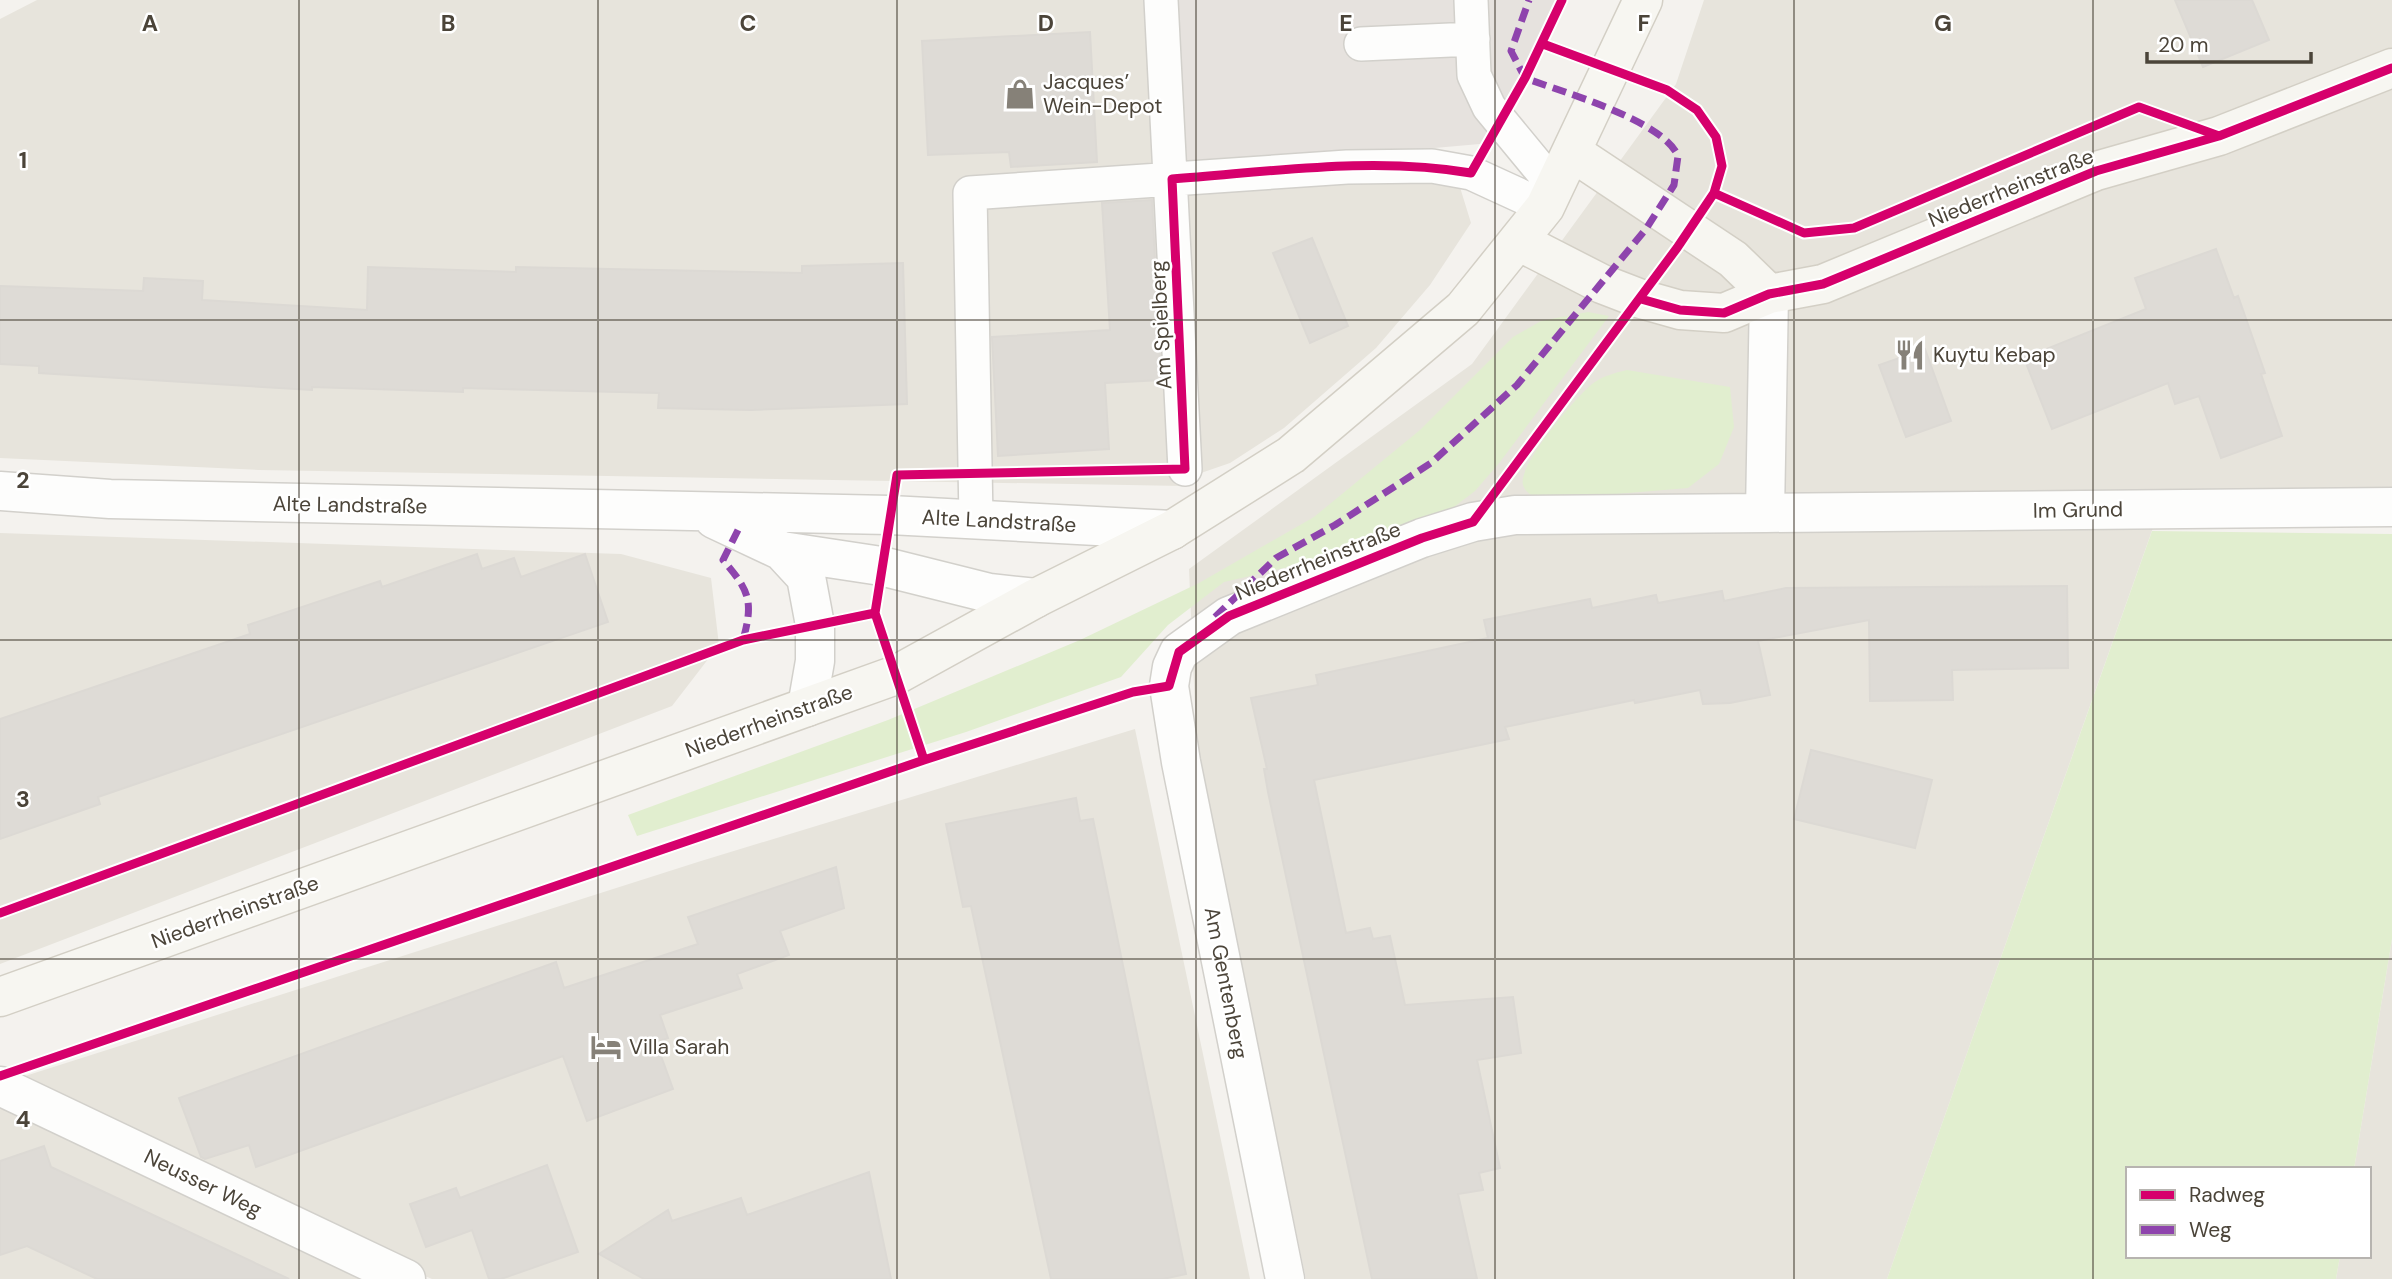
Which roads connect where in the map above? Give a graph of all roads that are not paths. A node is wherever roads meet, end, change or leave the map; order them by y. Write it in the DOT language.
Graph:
graph roads {
  1 [pos="1161,0"];
  2 [pos="1471,0"];
  3 [pos="1643,0"];
  4 [pos="1473,39"];
  5 [pos="1361,44"];
  6 [pos="2392,68"];
  7 [pos="1573,152"];
  8 [pos="1172,179"];
  9 [pos="1550,197"];
  10 [pos="1518,241"];
  11 [pos="1769,294"];
  12 [pos="1185,469"];
  13 [pos="0,491"];
  14 [pos="2392,507"];
  15 [pos="699,513"];
  16 [pos="1765,513"];
  17 [pos="975,519"];
  18 [pos="1172,530"];
  19 [pos="782,551"];
  20 [pos="1037,598"];
  21 [pos="1170,686"];
  22 [pos="807,707"];
  23 [pos="0,997"];
  24 [pos="0,1086"];
  25 [pos="407,1279"];
  26 [pos="1285,1279"];
  1 -- 8 [label="lane, Am Spielberg"];
  2 -- 4 [label="lane"];
  3 -- 7 [label="main road, Niederrheinstraße"];
  4 -- 5 [label="lane"];
  4 -- 9 [label="lane"];
  6 -- 11 [label="main road, Niederrheinstraße"];
  7 -- 9 [label="main road, Niederrheinstraße"];
  7 -- 11 [label="main road"];
  8 -- 9 [label="lane"];
  8 -- 12 [label="lane, Am Spielberg"];
  8 -- 17 [label="lane"];
  9 -- 10 [label="main road, Niederrheinstraße"];
  10 -- 11 [label="main road, Niederrheinstraße"];
  10 -- 18 [label="main road, Niederrheinstraße"];
  11 -- 16 [label="street"];
  13 -- 15 [label="street, Alte Landstraße"];
  14 -- 16 [label="street, Im Grund"];
  15 -- 17 [label="street, Alte Landstraße"];
  15 -- 19 [label="street, Alte Landstraße"];
  16 -- 21 [label="street, Niederrheinstraße"];
  17 -- 18 [label="street, Alte Landstraße"];
  18 -- 20 [label="main road, Niederrheinstraße"];
  19 -- 20 [label="street, Alte Landstraße"];
  19 -- 22 [label="street, Alte Landstraße"];
  20 -- 22 [label="main road, Niederrheinstraße"];
  21 -- 26 [label="street, Am Gentenberg"];
  22 -- 23 [label="main road, Niederrheinstraße"];
  24 -- 25 [label="street, Neusser Weg"];
}
